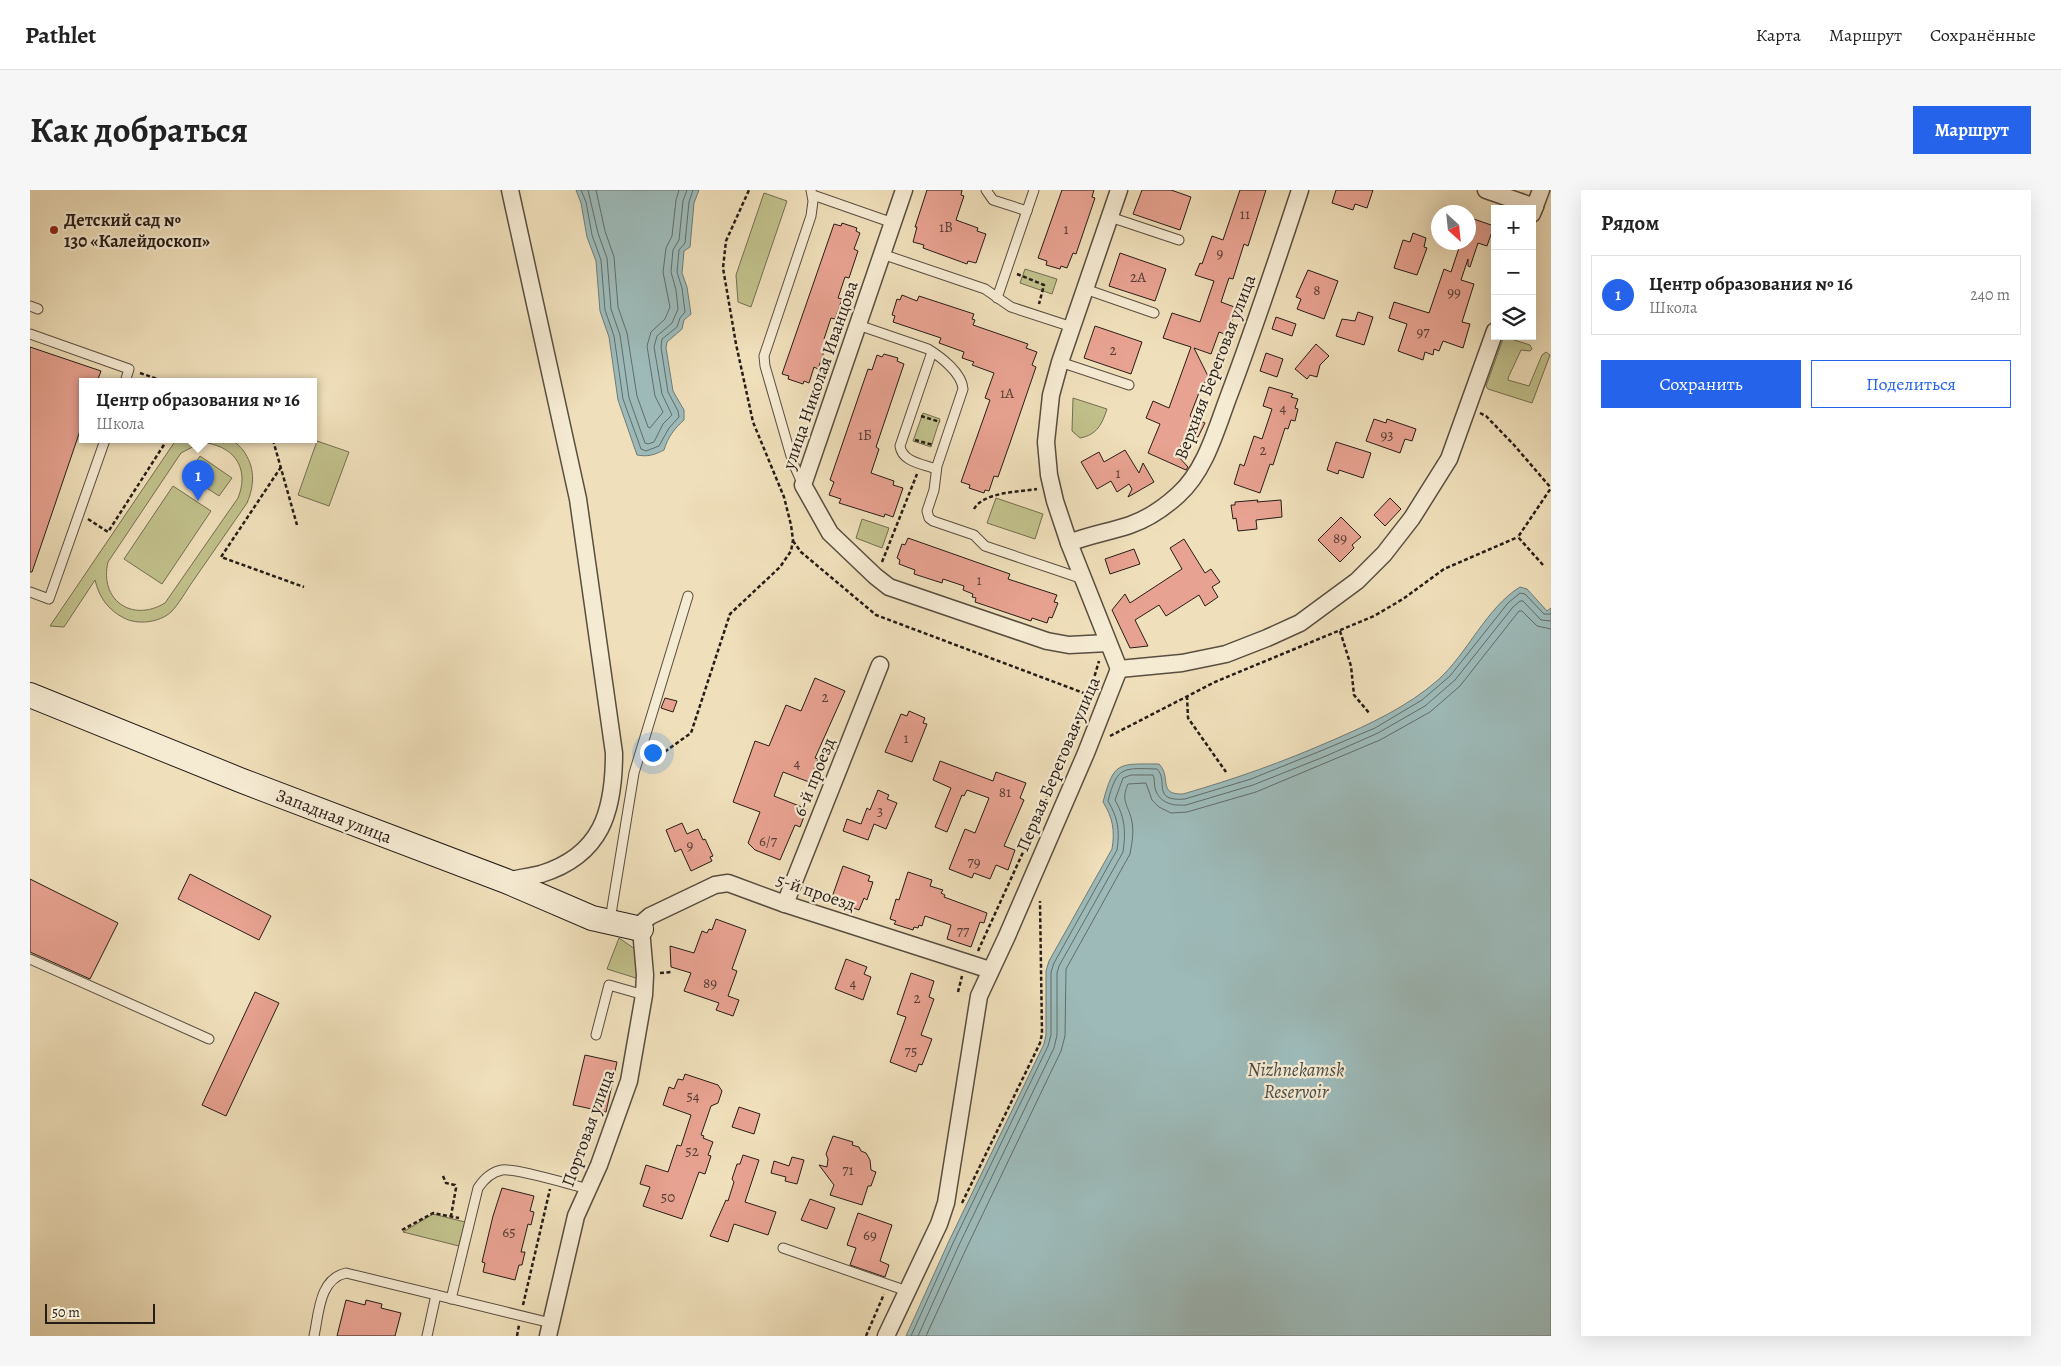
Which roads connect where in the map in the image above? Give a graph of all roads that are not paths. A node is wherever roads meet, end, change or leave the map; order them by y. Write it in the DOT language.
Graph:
graph roads {
  1 [pos="510,190"];
  2 [pos="904,190"];
  3 [pos="986,190"];
  4 [pos="1034,190"];
  5 [pos="1119,190"];
  6 [pos="1300,190"];
  7 [pos="1486,190"];
  8 [pos="1540,190"];
  9 [pos="812,193"];
  10 [pos="1520,205"];
  11 [pos="1536,205"];
  12 [pos="1027,212"];
  13 [pos="1110,217"];
  14 [pos="893,223"];
  15 [pos="1179,240"];
  16 [pos="882,254"];
  17 [pos="1085,289"];
  18 [pos="997,298"];
  19 [pos="1154,313"];
  20 [pos="858,325"];
  21 [pos="1072,327"];
  22 [pos="30,334"];
  23 [pos="1492,340"];
  24 [pos="932,352"];
  25 [pos="1060,362"];
  26 [pos="126,378"];
  27 [pos="1129,385"];
  28 [pos="104,443"];
  29 [pos="936,469"];
  30 [pos="803,485"];
  31 [pos="1068,543"];
  32 [pos="1083,579"];
  33 [pos="30,592"];
  34 [pos="688,596"];
  35 [pos="1104,644"];
  36 [pos="880,664"];
  37 [pos="1119,669"];
  38 [pos="30,695"];
  39 [pos="506,881"];
  40 [pos="786,904"];
  41 [pos="609,923"];
  42 [pos="641,929"];
  43 [pos="30,959"];
  44 [pos="990,970"];
  45 [pos="644,995"];
  46 [pos="596,1035"];
  47 [pos="209,1039"];
  48 [pos="589,1189"];
  49 [pos="783,1248"];
  50 [pos="907,1291"];
  51 [pos="436,1295"];
  52 [pos="451,1299"];
  53 [pos="550,1329"];
  54 [pos="314,1336"];
  55 [pos="427,1336"];
  56 [pos="886,1336"];
  1 -- 39 [label="street"];
  2 -- 14 [label="street, улица Николая Иванцова"];
  3 -- 12 [label="lane"];
  4 -- 12 [label="lane"];
  5 -- 13 [label="street"];
  6 -- 31 [label="street, Верхняя Береговая улица"];
  7 -- 10 [label="street"];
  8 -- 11 [label="street"];
  9 -- 14 [label="lane"];
  9 -- 30 [label="lane"];
  12 -- 18 [label="lane"];
  13 -- 15 [label="lane"];
  13 -- 17 [label="street"];
  14 -- 16 [label="street, улица Николая Иванцова"];
  16 -- 18 [label="lane"];
  16 -- 20 [label="street, улица Николая Иванцова"];
  17 -- 19 [label="lane"];
  17 -- 21 [label="street"];
  18 -- 21 [label="lane"];
  20 -- 24 [label="lane"];
  20 -- 30 [label="street, улица Николая Иванцова"];
  21 -- 25 [label="street"];
  22 -- 26 [label="lane"];
  23 -- 37 [label="street, Первая Береговая улица"];
  24 -- 29 [label="lane"];
  24 -- 29 [label="lane"];
  25 -- 27 [label="lane"];
  25 -- 31 [label="street"];
  28 -- 33 [label="lane"];
  29 -- 32 [label="lane"];
  30 -- 35 [label="street, улица Николая Иванцова"];
  31 -- 32 [label="street"];
  32 -- 35 [label="street"];
  34 -- 41 [label="lane"];
  35 -- 37 [label="street"];
  36 -- 40 [label="street, 6-й проезд"];
  37 -- 44 [label="street, Первая Береговая улица"];
  38 -- 39 [label="street, Западная улица"];
  39 -- 41 [label="street, Западная улица"];
  40 -- 42 [label="street, 5-й проезд"];
  40 -- 44 [label="street, 5-й проезд"];
  41 -- 42 [label="street, Западная улица"];
  42 -- 45 [label="street, Портовая улица"];
  43 -- 47 [label="lane"];
  44 -- 50 [label="street, Первая Береговая улица"];
  45 -- 46 [label="lane"];
  45 -- 48 [label="street, Портовая улица"];
  48 -- 52 [label="lane"];
  48 -- 53 [label="street, Портовая улица"];
  49 -- 50 [label="lane"];
  50 -- 56 [label="street, Первая Береговая улица"];
  51 -- 52 [label="lane"];
  51 -- 54 [label="lane"];
  51 -- 55 [label="lane"];
  52 -- 53 [label="lane"];
}
